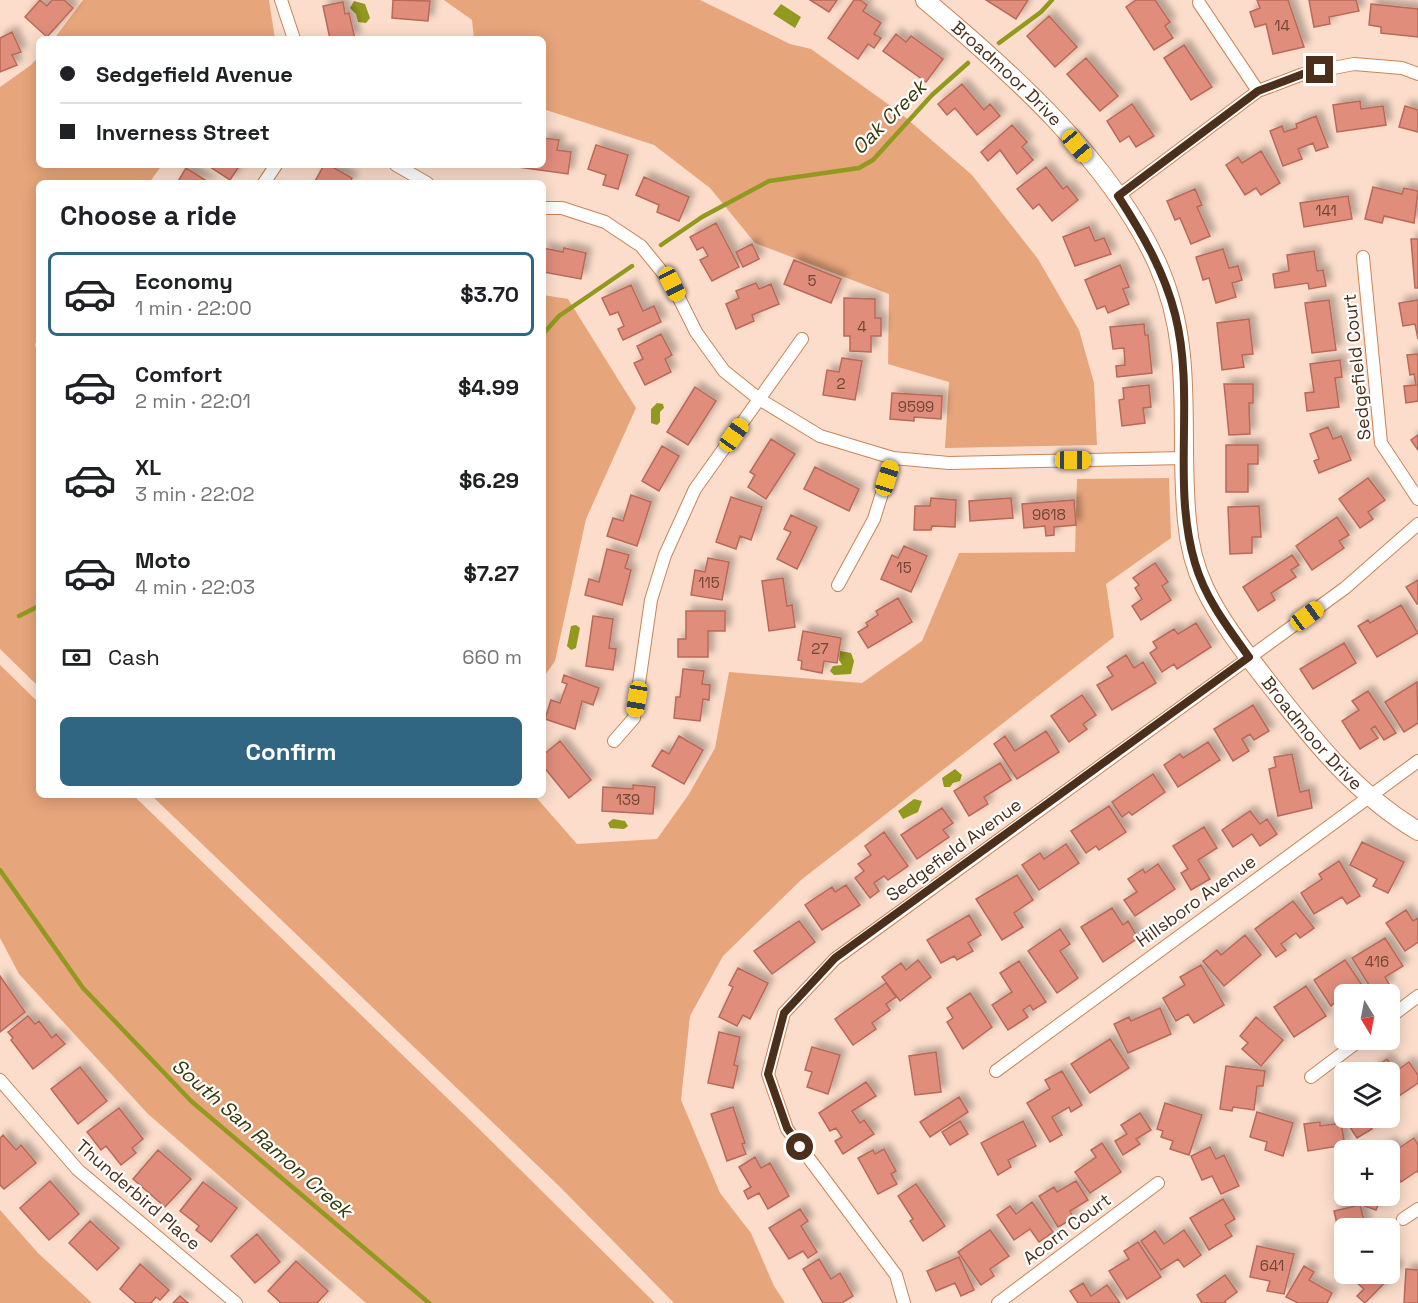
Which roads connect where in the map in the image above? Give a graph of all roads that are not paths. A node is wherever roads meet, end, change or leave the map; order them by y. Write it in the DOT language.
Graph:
graph roads {
  1 [pos="281,0"];
  2 [pos="925,0"];
  3 [pos="1199,3"];
  4 [pos="293,36"];
  5 [pos="1418,74"];
  6 [pos="1258,91"];
  7 [pos="401,168"];
  8 [pos="422,180"];
  9 [pos="1118,196"];
  10 [pos="546,208"];
  11 [pos="1363,257"];
  12 [pos="802,339"];
  13 [pos="759,399"];
  14 [pos="893,458"];
  15 [pos="1185,458"];
  16 [pos="1418,499"];
  17 [pos="1418,524"];
  18 [pos="838,585"];
  19 [pos="1249,657"];
  20 [pos="614,741"];
  21 [pos="1418,761"];
  22 [pos="1370,796"];
  23 [pos="1418,831"];
  24 [pos="1418,996"];
  25 [pos="1400,1010"];
  26 [pos="1347,1050"];
  27 [pos="996,1071"];
  28 [pos="1311,1077"];
  29 [pos="0,1080"];
  30 [pos="1158,1183"];
  31 [pos="1418,1209"];
  32 [pos="1403,1219"];
  33 [pos="236,1303"];
  34 [pos="904,1303"];
  35 [pos="998,1303"];
  1 -- 4 [label="street"];
  2 -- 9 [label="street, Broadmoor Drive"];
  3 -- 6 [label="street"];
  5 -- 6 [label="street"];
  6 -- 9 [label="street"];
  7 -- 8 [label="street"];
  9 -- 15 [label="street, Broadmoor Drive"];
  10 -- 13 [label="street"];
  11 -- 16 [label="street, Sedgefield Court"];
  12 -- 13 [label="street"];
  13 -- 14 [label="street"];
  13 -- 20 [label="street"];
  14 -- 15 [label="street"];
  14 -- 18 [label="street"];
  15 -- 19 [label="street, Broadmoor Drive"];
  17 -- 19 [label="street, Sedgefield Avenue"];
  19 -- 22 [label="street, Broadmoor Drive"];
  19 -- 34 [label="street, Sedgefield Avenue"];
  21 -- 22 [label="street, Hillsboro Avenue"];
  22 -- 23 [label="street, Broadmoor Drive"];
  22 -- 27 [label="street, Hillsboro Avenue"];
  24 -- 25 [label="street"];
  26 -- 28 [label="street"];
  29 -- 33 [label="street, Thunderbird Place"];
  30 -- 35 [label="street, Acorn Court"];
  31 -- 32 [label="street"];
}
